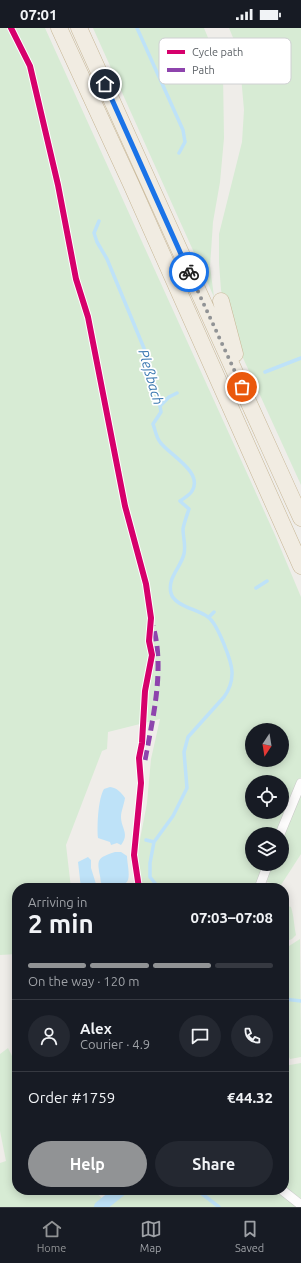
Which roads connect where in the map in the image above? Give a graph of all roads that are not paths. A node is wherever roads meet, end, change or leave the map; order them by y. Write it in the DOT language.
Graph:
graph roads {
  1 [pos="59,28"];
  2 [pos="79,28"];
  3 [pos="221,301"];
  4 [pos="242,387"];
  5 [pos="301,518"];
  6 [pos="301,566"];
  7 [pos="301,783"];
  8 [pos="283,827"];
  9 [pos="265,871"];
  10 [pos="261,883"];
  11 [pos="289,1195"];
  12 [pos="301,1205"];
  1 -- 6 [label="highway"];
  2 -- 4 [label="highway"];
  3 -- 4 [label="highway"];
  4 -- 5 [label="highway"];
  7 -- 8 [label="street"];
  9 -- 10 [label="street"];
  11 -- 12 [label="street"];
}
